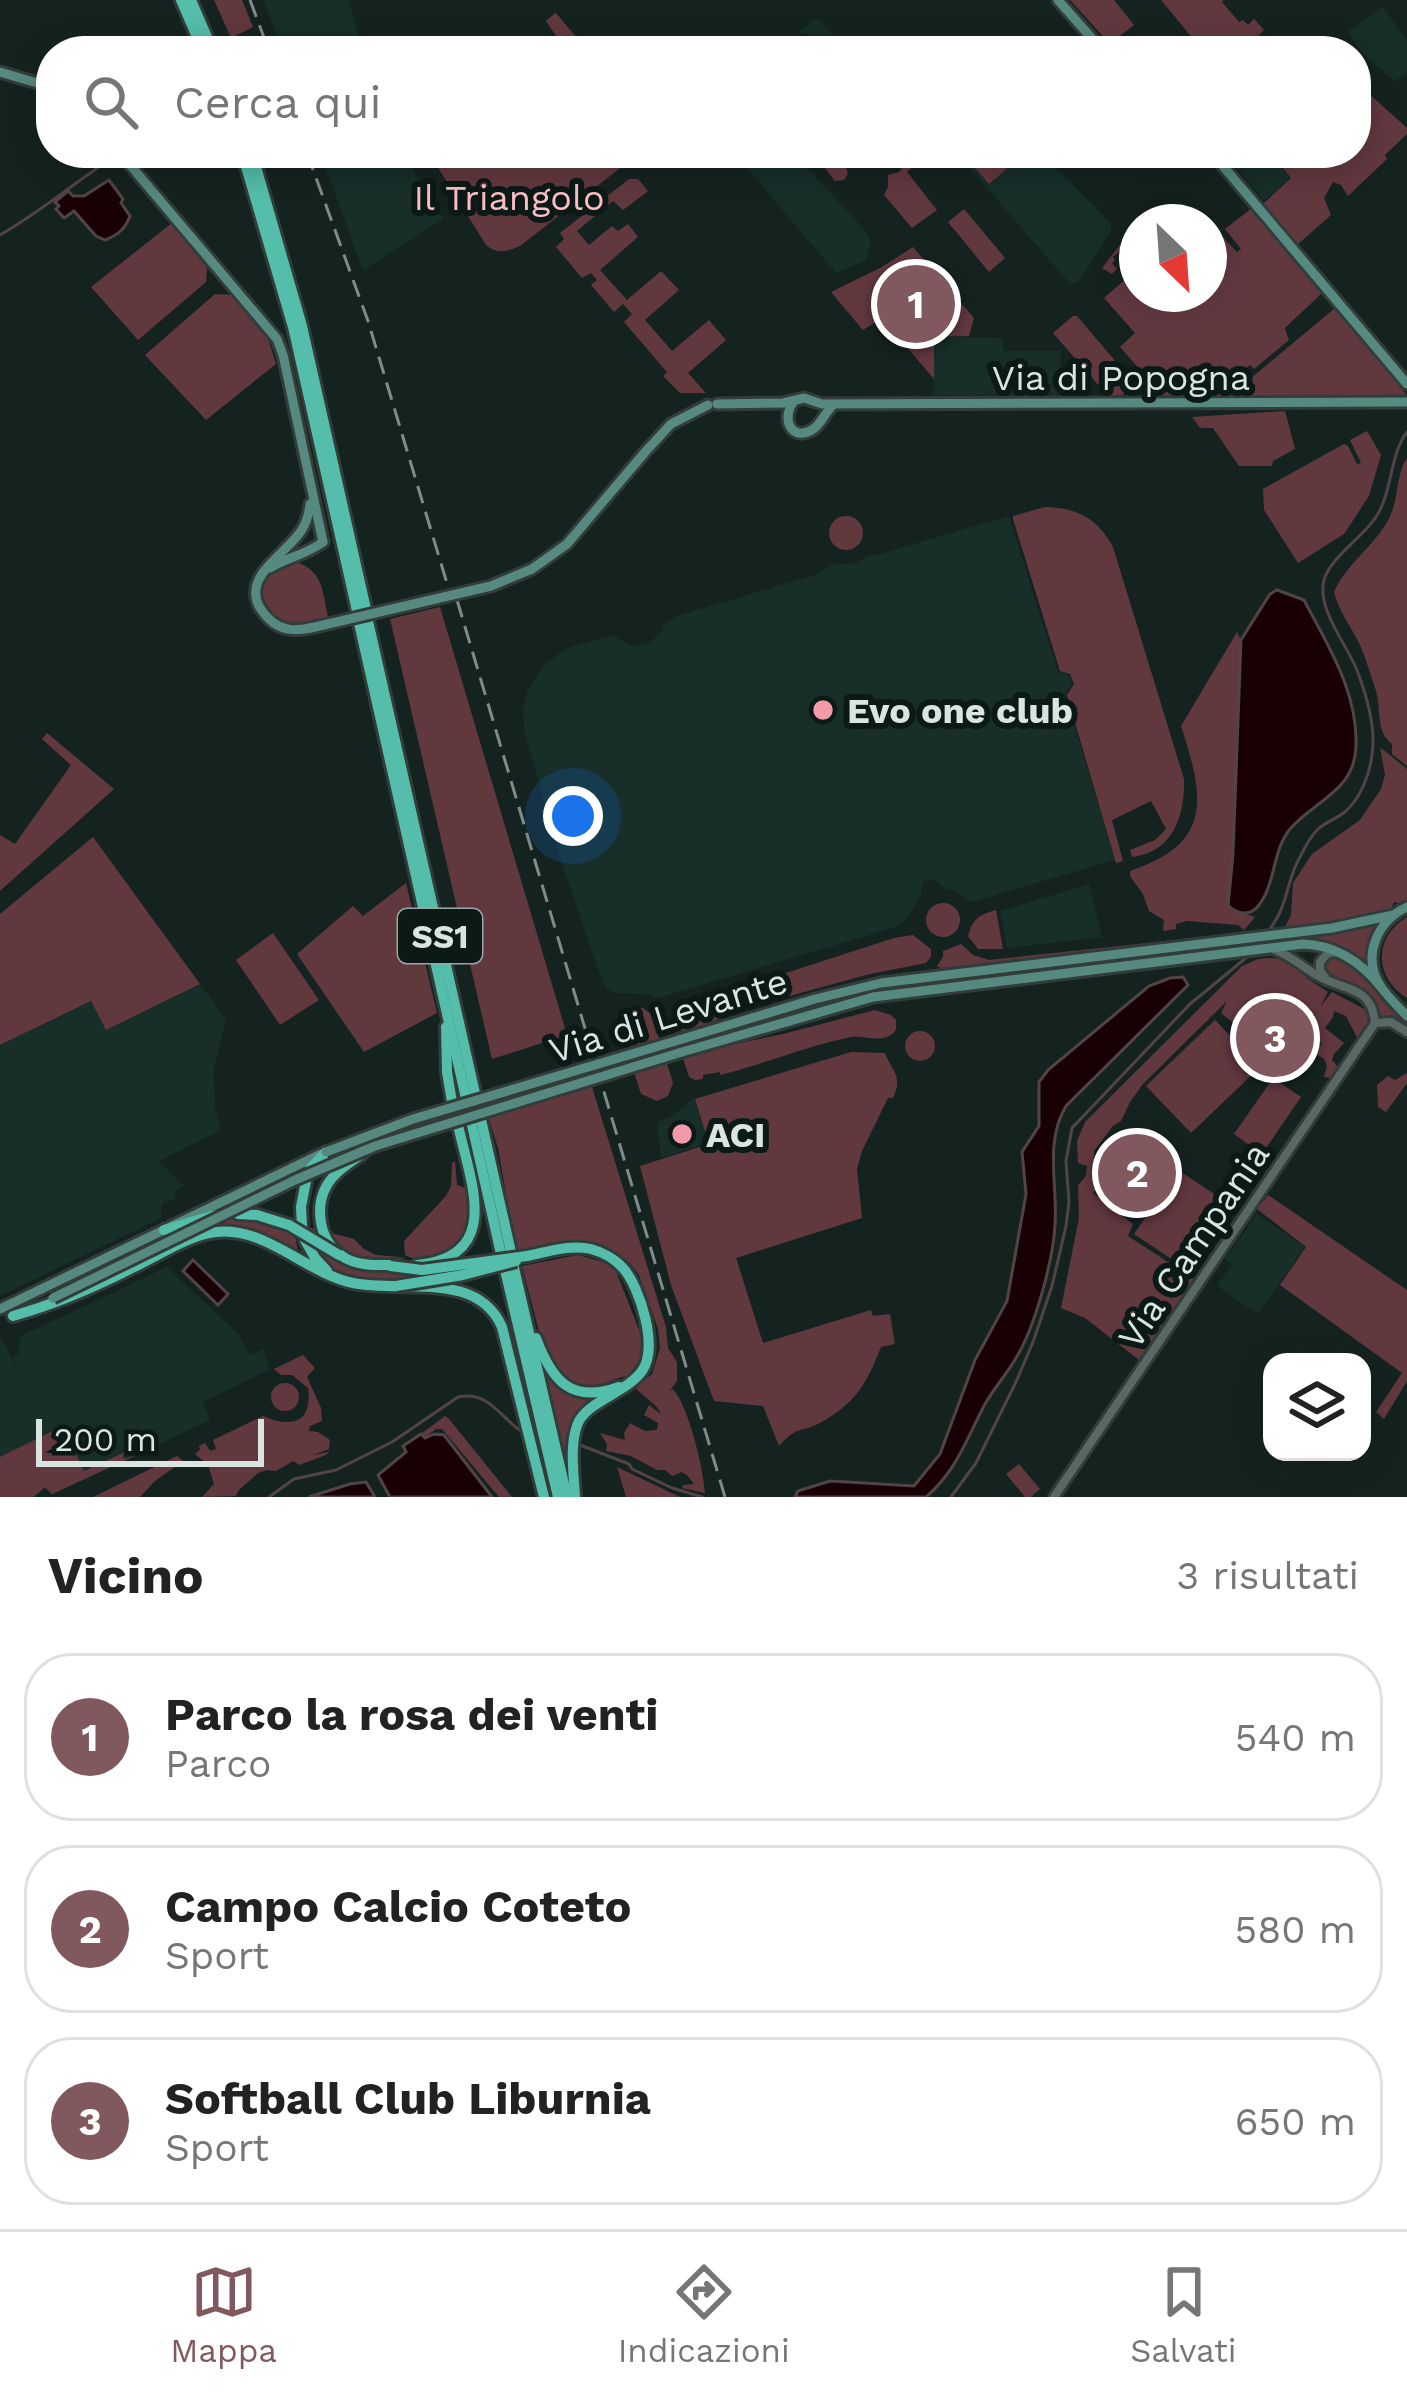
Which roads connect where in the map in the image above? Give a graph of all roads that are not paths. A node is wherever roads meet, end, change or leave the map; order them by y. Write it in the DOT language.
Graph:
graph roads {
  1 [pos="181,0"];
  2 [pos="191,0"];
  3 [pos="1058,0"];
  4 [pos="197,36"];
  5 [pos="207,36"];
  6 [pos="1090,36"];
  7 [pos="0,72"];
  8 [pos="36,83"];
  9 [pos="132,168"];
  10 [pos="246,168"];
  11 [pos="257,168"];
  12 [pos="1225,168"];
  13 [pos="1407,384"];
  14 [pos="794,401"];
  15 [pos="1407,402"];
  16 [pos="766,404"];
  17 [pos="817,404"];
  18 [pos="836,404"];
  19 [pos="786,415"];
  20 [pos="820,420"];
  21 [pos="310,486"];
  22 [pos="296,538"];
  23 [pos="323,542"];
  24 [pos="261,575"];
  25 [pos="363,616"];
  26 [pos="1407,907"];
  27 [pos="1393,915"];
  28 [pos="1268,948"];
  29 [pos="1338,952"];
  30 [pos="1331,981"];
  31 [pos="1381,987"];
  32 [pos="446,1006"];
  33 [pos="1403,1008"];
  34 [pos="1375,1023"];
  35 [pos="1407,1032"];
  36 [pos="680,1046"];
  37 [pos="375,1146"];
  38 [pos="326,1152"];
  39 [pos="238,1214"];
  40 [pos="212,1216"];
  41 [pos="302,1226"];
  42 [pos="164,1230"];
  43 [pos="305,1240"];
  44 [pos="339,1255"];
  45 [pos="527,1256"];
  46 [pos="390,1265"];
  47 [pos="337,1278"];
  48 [pos="518,1285"];
  49 [pos="396,1286"];
  50 [pos="0,1310"];
  51 [pos="13,1316"];
  52 [pos="0,1323"];
  53 [pos="628,1384"];
  54 [pos="544,1497"];
  55 [pos="558,1497"];
  56 [pos="571,1497"];
  57 [pos="1054,1497"];
  1 -- 4 [label="highway"];
  2 -- 5 [label="highway"];
  3 -- 6 [label="main road"];
  7 -- 8 [label="main road"];
  9 -- 21 [label="main road"];
  10 -- 25 [label="highway, SS1"];
  11 -- 25 [label="highway, SS1"];
  12 -- 13 [label="main road"];
  14 -- 16 [label="main road"];
  14 -- 17 [label="main road"];
  14 -- 19 [label="main road"];
  15 -- 18 [label="main road, Via di Popogna"];
  16 -- 19 [label="main road"];
  16 -- 24 [label="main road, bridge"];
  17 -- 18 [label="main road, Via di Popogna"];
  17 -- 20 [label="main road"];
  18 -- 20 [label="main road"];
  19 -- 20 [label="main road"];
  21 -- 22 [label="main road"];
  21 -- 23 [label="main road"];
  22 -- 23 [label="main road"];
  22 -- 24 [label="main road"];
  23 -- 24 [label="main road"];
  25 -- 32 [label="highway, SS1"];
  25 -- 32 [label="highway, SS1"];
  26 -- 27 [label="main road, Via di Levante"];
  27 -- 31 [label="main road"];
  27 -- 36 [label="main road, Via di Levante"];
  28 -- 29 [label="main road, Via di Levante"];
  28 -- 30 [label="street"];
  28 -- 36 [label="main road, Via di Levante"];
  29 -- 30 [label="street"];
  29 -- 31 [label="main road"];
  30 -- 34 [label="street"];
  31 -- 33 [label="main road"];
  32 -- 46 [label="highway, bridge"];
  34 -- 35 [label="street"];
  34 -- 57 [label="street, Via Campania"];
  36 -- 37 [label="main road, Via di Levante, bridge"];
  36 -- 38 [label="main road, Via di Levante, bridge"];
  37 -- 44 [label="highway, bridge"];
  37 -- 51 [label="main road, Via di Levante, bridge"];
  38 -- 41 [label="highway"];
  38 -- 42 [label="main road, Via di Levante"];
  39 -- 44 [label="highway, bridge"];
  40 -- 42 [label="highway"];
  42 -- 50 [label="main road, Via di Levante"];
  43 -- 47 [label="highway"];
  44 -- 46 [label="highway"];
  45 -- 46 [label="highway, bridge"];
  45 -- 49 [label="highway, bridge"];
  45 -- 53 [label="highway"];
  47 -- 49 [label="highway"];
  47 -- 51 [label="highway"];
  48 -- 53 [label="highway"];
  48 -- 55 [label="highway"];
  48 -- 56 [label="highway"];
  49 -- 54 [label="highway, bridge"];
  51 -- 52 [label="main road, Via di Levante"];
  53 -- 56 [label="highway"];
}
